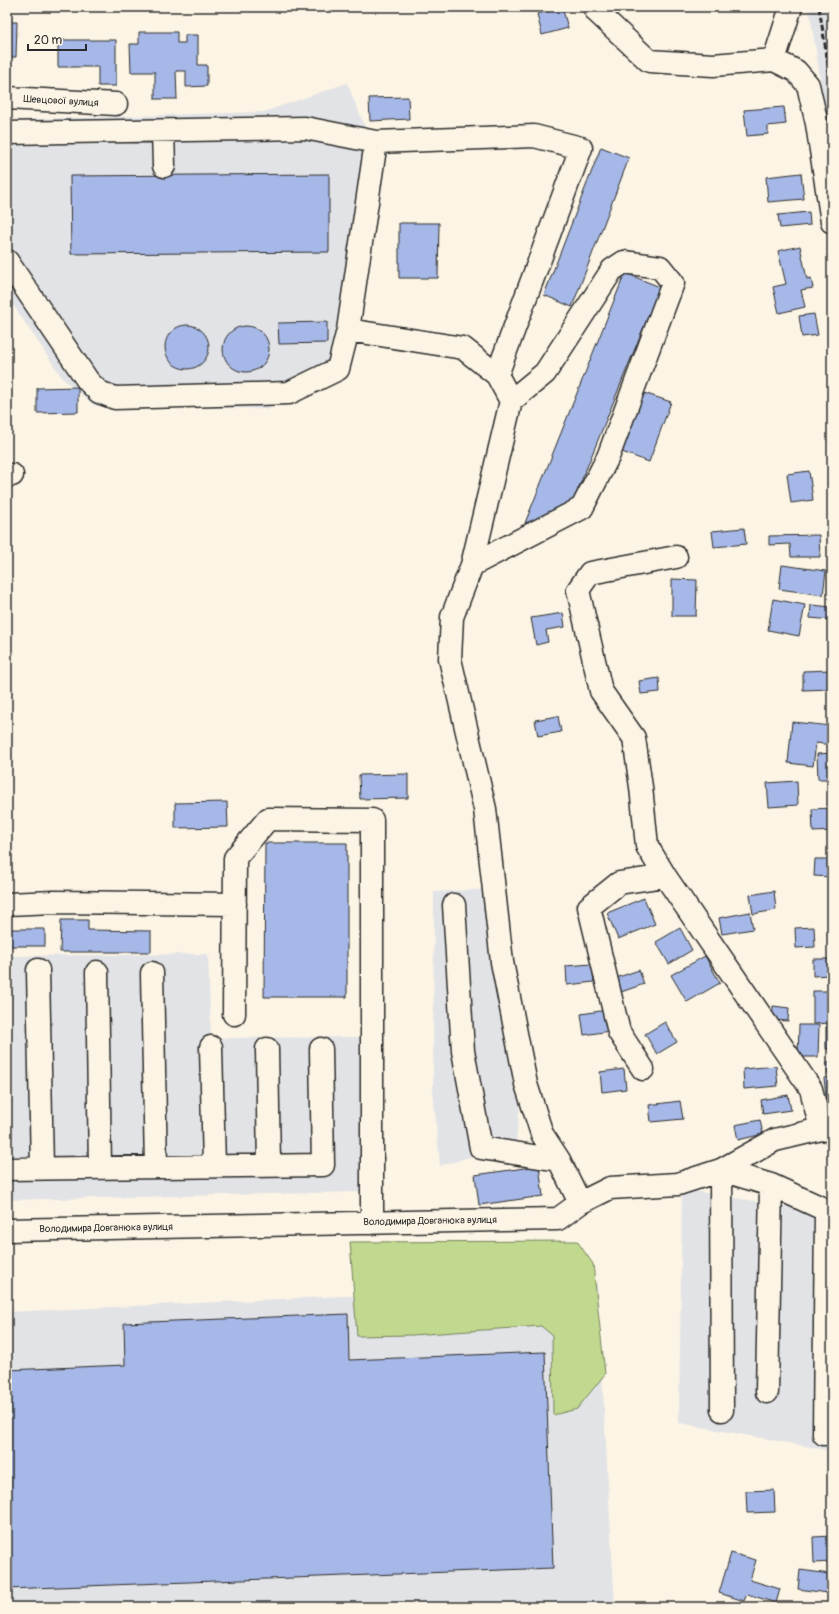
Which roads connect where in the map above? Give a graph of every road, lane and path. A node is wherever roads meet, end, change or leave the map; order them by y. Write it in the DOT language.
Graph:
graph roads {
  1 [pos="594,7"];
  2 [pos="791,7"];
  3 [pos="774,60"];
  4 [pos="7,98"];
  5 [pos="116,104"];
  6 [pos="164,131"];
  7 [pos="7,133"];
  8 [pos="376,142"];
  9 [pos="164,166"];
  10 [pos="832,222"];
  11 [pos="7,261"];
  12 [pos="348,330"];
  13 [pos="497,375"];
  14 [pos="511,402"];
  15 [pos="676,557"];
  16 [pos="472,565"];
  17 [pos="665,876"];
  18 [pos="7,904"];
  19 [pos="234,904"];
  20 [pos="454,905"];
  21 [pos="38,970"];
  22 [pos="97,972"];
  23 [pos="152,973"];
  24 [pos="234,1014"];
  25 [pos="211,1047"];
  26 [pos="267,1049"];
  27 [pos="321,1049"];
  28 [pos="643,1069"];
  29 [pos="827,1130"];
  30 [pos="559,1160"];
  31 [pos="269,1165"];
  32 [pos="214,1166"];
  33 [pos="100,1167"];
  34 [pos="156,1167"];
  35 [pos="42,1168"];
  36 [pos="7,1169"];
  37 [pos="721,1170"];
  38 [pos="771,1185"];
  39 [pos="580,1203"];
  40 [pos="829,1210"];
  41 [pos="372,1223"];
  42 [pos="7,1230"];
  43 [pos="767,1392"];
  44 [pos="722,1410"];
  45 [pos="824,1434"];
  1 -- 3 [label="street"];
  2 -- 3 [label="street"];
  3 -- 10 [label="street"];
  4 -- 5 [label="street, Шевцової вулиця"];
  6 -- 7 [label="street"];
  6 -- 8 [label="street"];
  6 -- 9 [label="street"];
  8 -- 12 [label="street"];
  8 -- 13 [label="street"];
  11 -- 12 [label="street"];
  12 -- 13 [label="street"];
  13 -- 14 [label="street"];
  14 -- 16 [label="street"];
  14 -- 16 [label="street"];
  15 -- 17 [label="street"];
  16 -- 30 [label="street"];
  17 -- 28 [label="street"];
  17 -- 29 [label="street"];
  18 -- 19 [label="street"];
  19 -- 24 [label="street"];
  19 -- 41 [label="street"];
  20 -- 30 [label="street"];
  21 -- 35 [label="street"];
  22 -- 33 [label="street"];
  23 -- 34 [label="street"];
  25 -- 32 [label="street"];
  26 -- 31 [label="street"];
  27 -- 31 [label="street"];
  29 -- 37 [label="street, Володимира Довганюка вулиця"];
  30 -- 39 [label="street"];
  31 -- 32 [label="street"];
  32 -- 34 [label="street"];
  33 -- 34 [label="street"];
  33 -- 35 [label="street"];
  35 -- 36 [label="street"];
  37 -- 38 [label="street"];
  37 -- 39 [label="street, Володимира Довганюка вулиця"];
  37 -- 44 [label="street"];
  38 -- 40 [label="street"];
  38 -- 43 [label="street"];
  39 -- 41 [label="street, Володимира Довганюка вулиця"];
  40 -- 45 [label="street"];
  41 -- 42 [label="street, Володимира Довганюка вулиця"];
}
